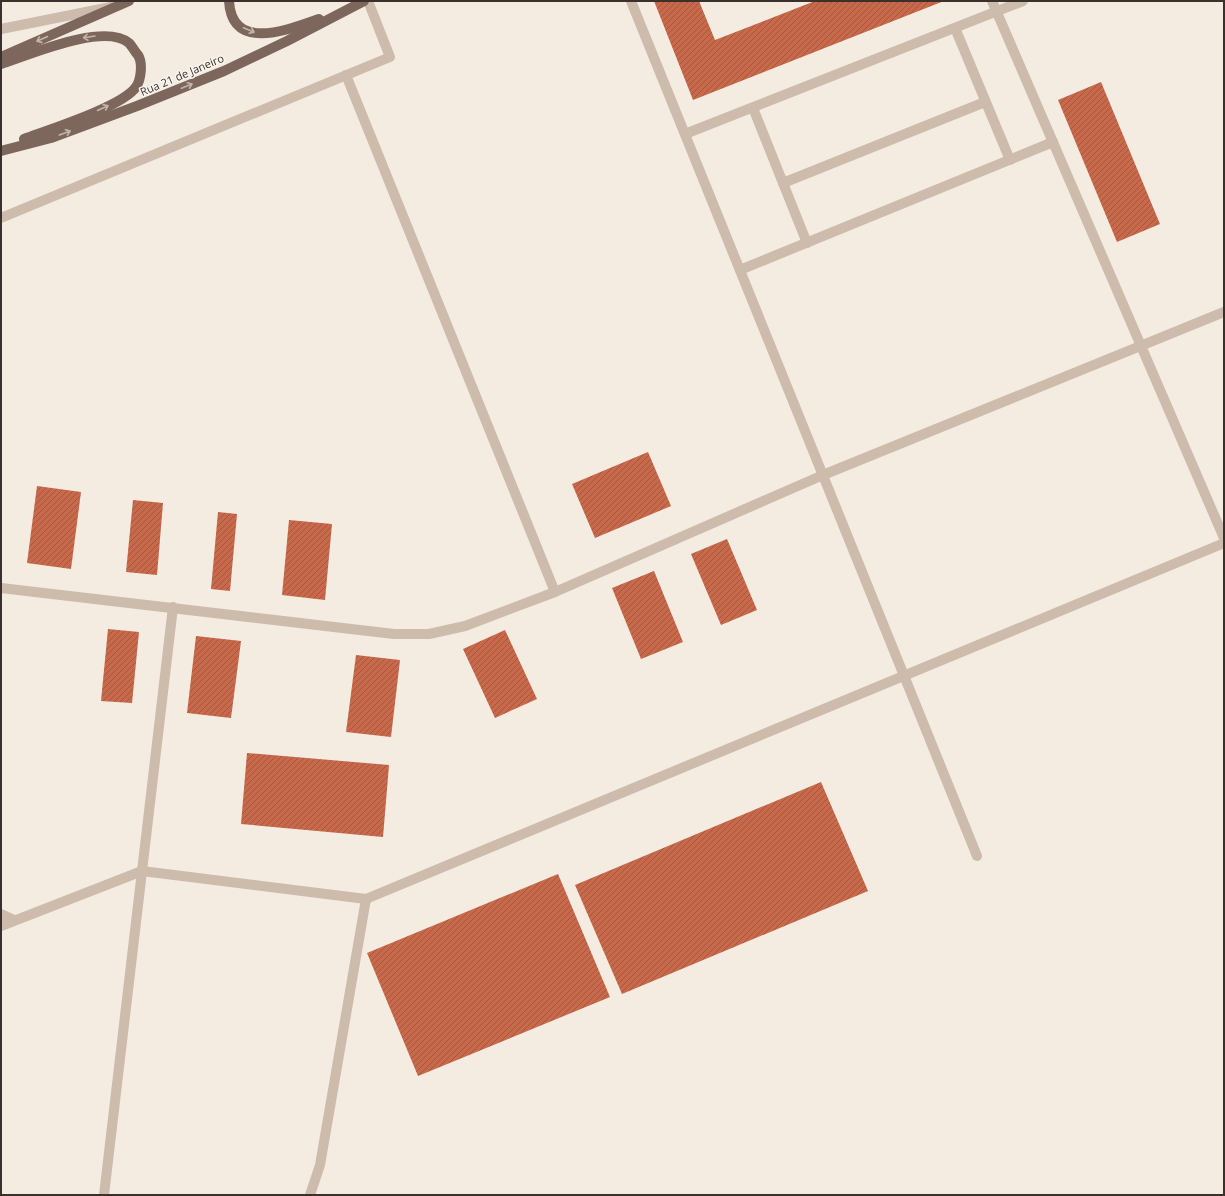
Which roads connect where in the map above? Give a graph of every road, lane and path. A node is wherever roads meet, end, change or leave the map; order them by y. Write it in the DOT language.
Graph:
graph roads {
  1 [pos="229,1"];
  2 [pos="368,1"];
  3 [pos="631,1"];
  4 [pos="992,1"];
  5 [pos="1023,1"];
  6 [pos="124,3"];
  7 [pos="361,3"];
  8 [pos="997,11"];
  9 [pos="955,28"];
  10 [pos="1,29"];
  11 [pos="1,57"];
  12 [pos="1,64"];
  13 [pos="346,75"];
  14 [pos="985,102"];
  15 [pos="752,108"];
  16 [pos="686,134"];
  17 [pos="1053,142"];
  18 [pos="1,147"];
  19 [pos="1,151"];
  20 [pos="1010,160"];
  21 [pos="783,183"];
  22 [pos="1,218"];
  23 [pos="807,243"];
  24 [pos="740,270"];
  25 [pos="1224,312"];
  26 [pos="1141,345"];
  27 [pos="823,475"];
  28 [pos="1224,538"];
  29 [pos="1224,543"];
  30 [pos="1,588"];
  31 [pos="555,592"];
  32 [pos="173,607"];
  33 [pos="904,676"];
  34 [pos="977,856"];
  35 [pos="142,871"];
  36 [pos="366,899"];
  37 [pos="1,914"];
  38 [pos="14,920"];
  39 [pos="1,926"];
  40 [pos="105,1191"];
  41 [pos="113,1195"];
  42 [pos="310,1195"];
  1 -- 7 [label="main road, one-way"];
  2 -- 13 [label="lane"];
  3 -- 16 [label="lane"];
  4 -- 8 [label="lane"];
  5 -- 8 [label="lane"];
  6 -- 10 [label="lane"];
  6 -- 11 [label="main road, one-way"];
  19 -- 7 [label="main road, Rua 21 de Janeiro, one-way"];
  8 -- 9 [label="lane"];
  8 -- 17 [label="lane"];
  9 -- 14 [label="lane"];
  9 -- 15 [label="lane"];
  18 -- 12 [label="main road, one-way"];
  13 -- 22 [label="lane"];
  13 -- 31 [label="lane"];
  14 -- 20 [label="lane"];
  14 -- 21 [label="lane"];
  15 -- 16 [label="lane"];
  15 -- 21 [label="lane"];
  16 -- 24 [label="lane"];
  17 -- 20 [label="lane"];
  17 -- 26 [label="lane"];
  20 -- 23 [label="lane"];
  21 -- 23 [label="lane"];
  23 -- 24 [label="lane"];
  24 -- 27 [label="lane"];
  25 -- 26 [label="lane"];
  26 -- 27 [label="lane"];
  26 -- 28 [label="lane"];
  27 -- 31 [label="lane"];
  27 -- 33 [label="lane"];
  29 -- 33 [label="lane"];
  30 -- 32 [label="lane"];
  31 -- 32 [label="lane"];
  32 -- 35 [label="lane"];
  33 -- 34 [label="lane"];
  33 -- 36 [label="lane"];
  35 -- 36 [label="lane"];
  35 -- 38 [label="lane"];
  35 -- 40 [label="lane"];
  36 -- 42 [label="lane"];
  37 -- 38 [label="lane"];
  38 -- 39 [label="lane"];
  40 -- 41 [label="lane"];
}
